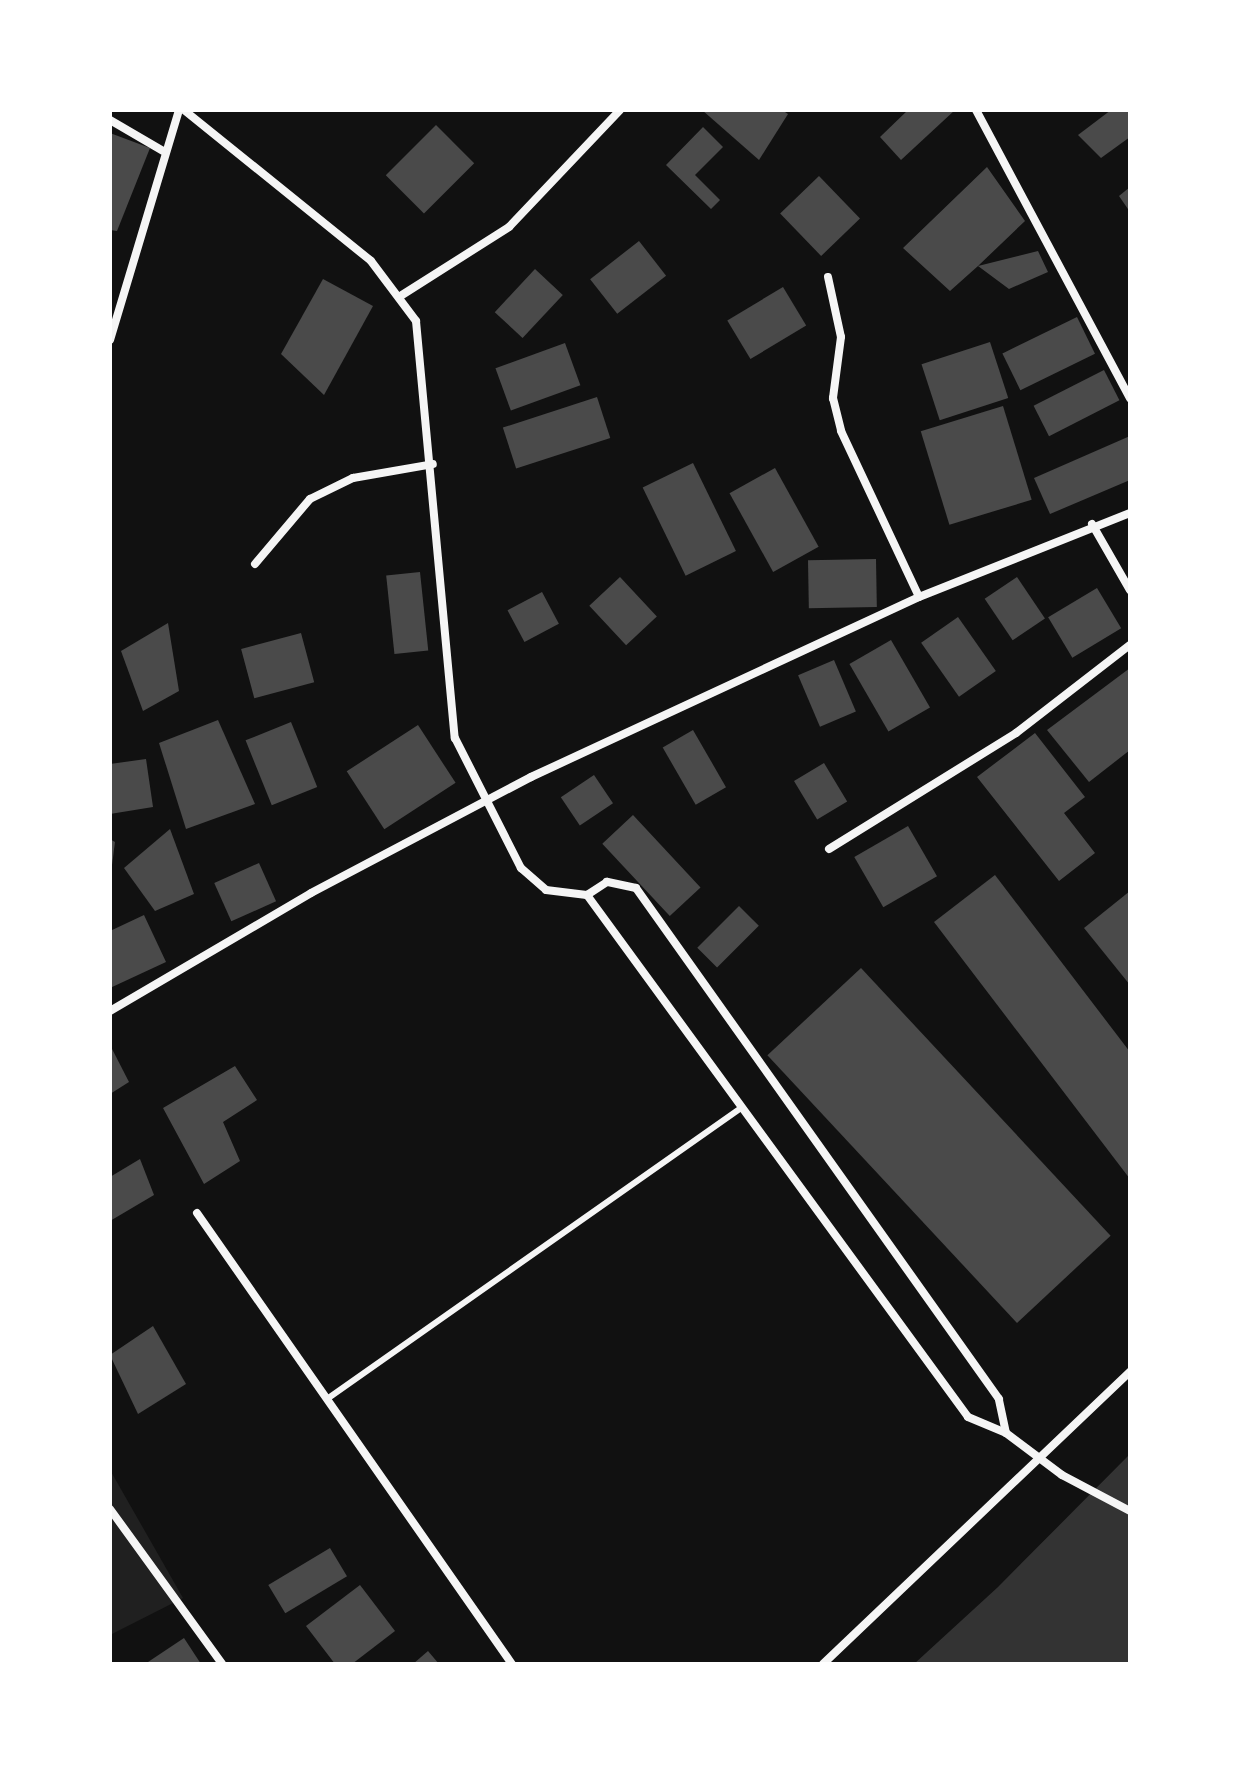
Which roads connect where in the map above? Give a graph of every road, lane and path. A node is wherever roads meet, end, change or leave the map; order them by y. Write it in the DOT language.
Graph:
graph roads {
  1 [pos="182,110"];
  2 [pos="620,110"];
  3 [pos="976,110"];
  4 [pos="110,120"];
  5 [pos="163,151"];
  6 [pos="828,277"];
  7 [pos="402,295"];
  8 [pos="110,340"];
  9 [pos="1130,398"];
  10 [pos="433,464"];
  11 [pos="1130,513"];
  12 [pos="1092,524"];
  13 [pos="255,564"];
  14 [pos="1130,590"];
  15 [pos="919,597"];
  16 [pos="1130,645"];
  17 [pos="487,800"];
  18 [pos="829,849"];
  19 [pos="587,895"];
  20 [pos="110,1011"];
  21 [pos="741,1108"];
  22 [pos="197,1213"];
  23 [pos="1130,1372"];
  24 [pos="327,1399"];
  25 [pos="1006,1433"];
  26 [pos="1041,1461"];
  27 [pos="110,1509"];
  28 [pos="1130,1511"];
  29 [pos="222,1664"];
  30 [pos="512,1664"];
  31 [pos="823,1664"];
  1 -- 5 [label="street"];
  1 -- 7 [label="street"];
  2 -- 7 [label="street"];
  3 -- 9 [label="street"];
  4 -- 5 [label="street"];
  5 -- 8 [label="street"];
  6 -- 15 [label="street"];
  7 -- 10 [label="street"];
  10 -- 13 [label="street"];
  10 -- 17 [label="street"];
  11 -- 12 [label="street"];
  12 -- 14 [label="street"];
  12 -- 15 [label="street"];
  15 -- 17 [label="street"];
  16 -- 18 [label="street"];
  17 -- 19 [label="street"];
  17 -- 20 [label="street"];
  19 -- 21 [label="street"];
  19 -- 25 [label="street"];
  21 -- 24 [label="lane"];
  21 -- 25 [label="street"];
  22 -- 24 [label="street"];
  23 -- 26 [label="street"];
  24 -- 30 [label="street"];
  25 -- 26 [label="street"];
  26 -- 28 [label="street"];
  26 -- 31 [label="street"];
  27 -- 29 [label="street"];
}
